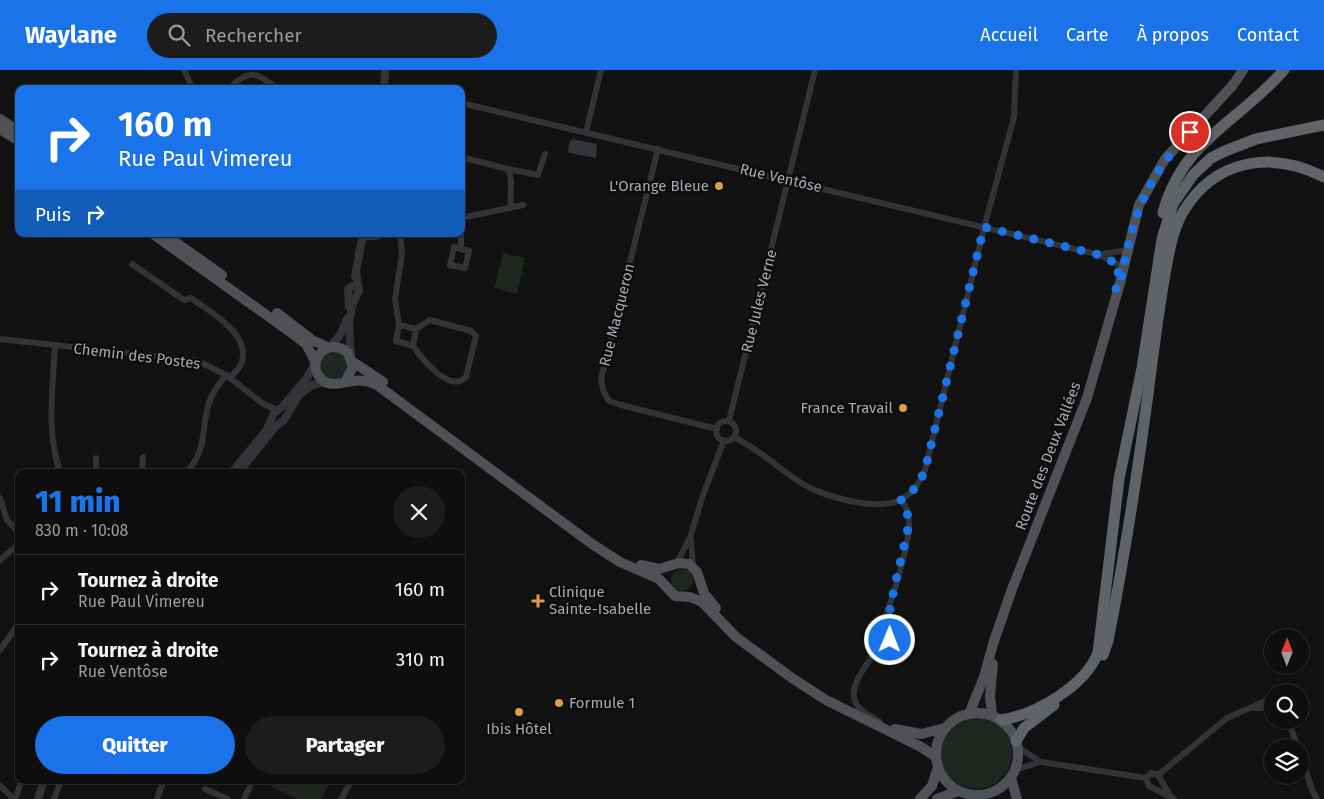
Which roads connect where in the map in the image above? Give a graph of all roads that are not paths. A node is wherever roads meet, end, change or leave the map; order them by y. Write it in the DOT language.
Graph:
graph roads {
  1 [pos="184,70"];
  2 [pos="385,70"];
  3 [pos="601,70"];
  4 [pos="815,70"];
  5 [pos="1016,70"];
  6 [pos="1284,70"];
  7 [pos="244,72"];
  8 [pos="1241,72"];
  9 [pos="191,85"];
  10 [pos="232,85"];
  11 [pos="272,85"];
  12 [pos="387,85"];
  13 [pos="465,104"];
  14 [pos="0,119"];
  15 [pos="1324,125"];
  16 [pos="0,129"];
  17 [pos="15,129"];
  18 [pos="1324,130"];
  19 [pos="586,132"];
  20 [pos="15,138"];
  21 [pos="658,149"];
  22 [pos="544,154"];
  23 [pos="465,158"];
  24 [pos="508,169"];
  25 [pos="1324,177"];
  26 [pos="789,180"];
  27 [pos="523,205"];
  28 [pos="512,208"];
  29 [pos="465,217"];
  30 [pos="984,227"];
  31 [pos="157,237"];
  32 [pos="168,237"];
  33 [pos="363,237"];
  34 [pos="400,237"];
  35 [pos="461,237"];
  36 [pos="461,249"];
  37 [pos="1122,251"];
  38 [pos="1100,255"];
  39 [pos="132,264"];
  40 [pos="1119,265"];
  41 [pos="1153,288"];
  42 [pos="1116,290"];
  43 [pos="352,296"];
  44 [pos="1161,300"];
  45 [pos="399,325"];
  46 [pos="416,329"];
  47 [pos="0,339"];
  48 [pos="55,345"];
  49 [pos="413,346"];
  50 [pos="329,347"];
  51 [pos="352,360"];
  52 [pos="315,362"];
  53 [pos="228,376"];
  54 [pos="346,380"];
  55 [pos="325,382"];
  56 [pos="276,414"];
  57 [pos="283,419"];
  58 [pos="729,421"];
  59 [pos="717,429"];
  60 [pos="734,437"];
  61 [pos="724,440"];
  62 [pos="143,457"];
  63 [pos="96,458"];
  64 [pos="59,469"];
  65 [pos="97,469"];
  66 [pos="142,469"];
  67 [pos="190,469"];
  68 [pos="234,469"];
  69 [pos="241,469"];
  70 [pos="0,498"];
  71 [pos="901,500"];
  72 [pos="15,528"];
  73 [pos="691,535"];
  74 [pos="15,547"];
  75 [pos="0,560"];
  76 [pos="674,565"];
  77 [pos="694,567"];
  78 [pos="699,579"];
  79 [pos="666,587"];
  80 [pos="685,597"];
  81 [pos="890,607"];
  82 [pos="882,622"];
  83 [pos="890,624"];
  84 [pos="15,629"];
  85 [pos="999,630"];
  86 [pos="883,642"];
  87 [pos="750,648"];
  88 [pos="0,650"];
  89 [pos="1264,701"];
  90 [pos="1249,708"];
  91 [pos="1264,708"];
  92 [pos="969,714"];
  93 [pos="996,718"];
  94 [pos="877,725"];
  95 [pos="889,728"];
  96 [pos="945,728"];
  97 [pos="1017,744"];
  98 [pos="937,762"];
  99 [pos="1041,762"];
  100 [pos="1013,774"];
  101 [pos="1146,778"];
  102 [pos="1159,778"];
  103 [pos="1309,780"];
  104 [pos="20,784"];
  105 [pos="43,784"];
  106 [pos="60,784"];
  107 [pos="163,784"];
  108 [pos="251,784"];
  109 [pos="350,784"];
  110 [pos="0,786"];
  111 [pos="1154,787"];
  112 [pos="205,789"];
  113 [pos="958,791"];
  114 [pos="987,794"];
  115 [pos="1172,798"];
  116 [pos="14,799"];
  117 [pos="38,799"];
  118 [pos="54,799"];
  119 [pos="157,799"];
  120 [pos="228,799"];
  121 [pos="244,799"];
  122 [pos="341,799"];
  123 [pos="920,799"];
  124 [pos="937,799"];
  125 [pos="999,799"];
  126 [pos="1017,799"];
  127 [pos="1317,799"];
  1 -- 9 [label="street"];
  2 -- 12 [label="street"];
  3 -- 19 [label="street"];
  4 -- 26 [label="street, Rue Jules Verne"];
  5 -- 30 [label="street"];
  6 -- 41 [label="highway"];
  7 -- 10 [label="street"];
  7 -- 11 [label="street"];
  8 -- 37 [label="main road, Route des Deux Vallées"];
  8 -- 42 [label="main road, Route des Deux Vallées"];
  13 -- 19 [label="street, Rue Ventôse"];
  14 -- 17 [label="main road"];
  15 -- 41 [label="highway"];
  16 -- 20 [label="main road"];
  18 -- 44 [label="highway"];
  19 -- 21 [label="street, Rue Ventôse"];
  21 -- 26 [label="street, Rue Ventôse"];
  21 -- 59 [label="street, Rue Macqueron"];
  22 -- 24 [label="street"];
  23 -- 24 [label="street"];
  24 -- 28 [label="street"];
  25 -- 44 [label="highway"];
  26 -- 30 [label="street, Rue Ventôse"];
  26 -- 58 [label="street, Rue Jules Verne"];
  27 -- 28 [label="street"];
  28 -- 29 [label="street"];
  30 -- 38 [label="street, Rue Ventôse"];
  30 -- 71 [label="street"];
  31 -- 52 [label="main road"];
  32 -- 50 [label="main road"];
  33 -- 43 [label="street"];
  34 -- 45 [label="street"];
  35 -- 36 [label="street"];
  37 -- 38 [label="street, Rue Ventôse"];
  37 -- 40 [label="main road, Route des Deux Vallées"];
  38 -- 40 [label="street, Rue Ventôse"];
  39 -- 53 [label="street"];
  40 -- 42 [label="main road, Route des Deux Vallées"];
  41 -- 93 [label="highway"];
  42 -- 85 [label="main road, Route des Deux Vallées"];
  43 -- 50 [label="street"];
  43 -- 51 [label="street"];
  44 -- 97 [label="highway"];
  45 -- 46 [label="street"];
  45 -- 49 [label="street"];
  46 -- 49 [label="street"];
  46 -- 49 [label="street"];
  47 -- 48 [label="street, Chemin des Postes"];
  48 -- 53 [label="street, Chemin des Postes"];
  48 -- 64 [label="street"];
  50 -- 51 [label="main road"];
  50 -- 52 [label="main road"];
  51 -- 54 [label="main road"];
  51 -- 76 [label="main road"];
  52 -- 55 [label="main road"];
  52 -- 56 [label="street"];
  53 -- 56 [label="street, Chemin des Postes"];
  53 -- 67 [label="street"];
  54 -- 55 [label="main road"];
  54 -- 79 [label="main road"];
  55 -- 57 [label="street"];
  56 -- 57 [label="street"];
  56 -- 68 [label="street"];
  57 -- 69 [label="street"];
  58 -- 59 [label="street"];
  58 -- 60 [label="street"];
  59 -- 61 [label="street"];
  60 -- 61 [label="street"];
  60 -- 71 [label="street"];
  61 -- 73 [label="street"];
  62 -- 66 [label="street"];
  63 -- 65 [label="street"];
  70 -- 72 [label="street"];
  71 -- 81 [label="street"];
  73 -- 76 [label="street"];
  73 -- 77 [label="street"];
  74 -- 75 [label="street"];
  76 -- 77 [label="main road"];
  76 -- 79 [label="main road"];
  77 -- 78 [label="main road"];
  78 -- 80 [label="main road"];
  78 -- 87 [label="main road"];
  79 -- 80 [label="main road"];
  80 -- 87 [label="main road"];
  81 -- 82 [label="street"];
  81 -- 83 [label="street"];
  82 -- 83 [label="street"];
  82 -- 86 [label="street"];
  83 -- 86 [label="street"];
  84 -- 88 [label="street"];
  85 -- 92 [label="main road, Route des Deux Vallées"];
  85 -- 93 [label="main road, Route des Deux Vallées"];
  86 -- 95 [label="street"];
  87 -- 94 [label="main road"];
  89 -- 90 [label="street"];
  90 -- 91 [label="street"];
  90 -- 102 [label="street"];
  92 -- 93 [label="main road"];
  92 -- 96 [label="main road"];
  93 -- 97 [label="main road"];
  94 -- 95 [label="main road"];
  94 -- 98 [label="main road"];
  95 -- 96 [label="main road"];
  96 -- 98 [label="main road"];
  97 -- 99 [label="street"];
  97 -- 100 [label="main road"];
  98 -- 113 [label="main road"];
  98 -- 123 [label="main road"];
  99 -- 100 [label="street"];
  99 -- 101 [label="street"];
  100 -- 114 [label="main road"];
  100 -- 126 [label="main road"];
  101 -- 102 [label="street"];
  101 -- 111 [label="street"];
  102 -- 111 [label="street"];
  102 -- 115 [label="street"];
  103 -- 127 [label="street"];
  104 -- 116 [label="street"];
  105 -- 117 [label="street"];
  106 -- 118 [label="street"];
  107 -- 119 [label="street"];
  108 -- 121 [label="street"];
  109 -- 122 [label="street"];
  110 -- 116 [label="street"];
  111 -- 115 [label="street"];
  112 -- 120 [label="street"];
  113 -- 114 [label="main road"];
  113 -- 124 [label="main road"];
  114 -- 125 [label="main road"];
}
